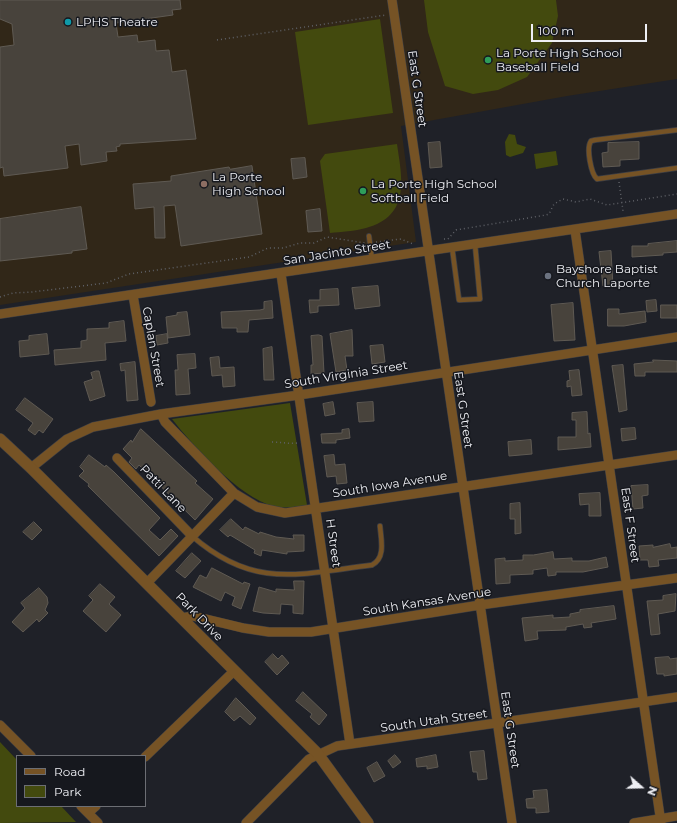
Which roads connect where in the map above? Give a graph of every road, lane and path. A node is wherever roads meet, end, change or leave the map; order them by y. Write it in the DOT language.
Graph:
graph roads {
  1 [pos="392,0"];
  2 [pos="394,14"];
  3 [pos="217,40"];
  4 [pos="677,130"];
  5 [pos="677,168"];
  6 [pos="619,182"];
  7 [pos="677,194"];
  8 [pos="622,202"];
  9 [pos="623,211"];
  10 [pos="677,214"];
  11 [pos="575,230"];
  12 [pos="369,236"];
  13 [pos="370,243"];
  14 [pos="475,244"];
  15 [pos="428,247"];
  16 [pos="452,247"];
  17 [pos="372,260"];
  18 [pos="282,274"];
  19 [pos="133,295"];
  20 [pos="0,297"];
  21 [pos="0,314"];
  22 [pos="677,338"];
  23 [pos="593,350"];
  24 [pos="446,372"];
  25 [pos="299,395"];
  26 [pos="151,402"];
  27 [pos="160,414"];
  28 [pos="0,439"];
  29 [pos="306,441"];
  30 [pos="272,442"];
  31 [pos="677,455"];
  32 [pos="117,458"];
  33 [pos="610,465"];
  34 [pos="32,468"];
  35 [pos="462,486"];
  36 [pos="234,493"];
  37 [pos="316,509"];
  38 [pos="380,526"];
  39 [pos="192,536"];
  40 [pos="325,571"];
  41 [pos="677,578"];
  42 [pos="147,583"];
  43 [pos="627,586"];
  44 [pos="480,605"];
  45 [pos="181,618"];
  46 [pos="334,629"];
  47 [pos="234,671"];
  48 [pos="677,697"];
  49 [pos="644,702"];
  50 [pos="497,724"];
  51 [pos="0,725"];
  52 [pos="350,744"];
  53 [pos="318,754"];
  54 [pos="30,755"];
  55 [pos="146,756"];
  56 [pos="82,807"];
  57 [pos="95,807"];
  58 [pos="88,813"];
  59 [pos="677,816"];
  60 [pos="661,821"];
  61 [pos="98,823"];
  62 [pos="246,823"];
  63 [pos="368,823"];
  64 [pos="512,823"];
  65 [pos="634,823"];
  1 -- 2 [label="street, East G Street"];
  2 -- 3 [label="path"];
  2 -- 15 [label="street, East G Street"];
  4 -- 5 [label="lane"];
  6 -- 8 [label="path"];
  7 -- 8 [label="path"];
  8 -- 9 [label="path"];
  8 -- 15 [label="path"];
  10 -- 11 [label="street, San Jacinto Street"];
  11 -- 14 [label="street, San Jacinto Street"];
  11 -- 23 [label="street, East F Street"];
  12 -- 13 [label="lane"];
  13 -- 15 [label="path"];
  13 -- 17 [label="lane"];
  13 -- 20 [label="path"];
  14 -- 16 [label="street, San Jacinto Street"];
  14 -- 16 [label="lane"];
  15 -- 16 [label="street, San Jacinto Street"];
  15 -- 17 [label="street, San Jacinto Street"];
  15 -- 24 [label="street, East G Street"];
  17 -- 18 [label="street, San Jacinto Street"];
  18 -- 19 [label="street, San Jacinto Street"];
  18 -- 25 [label="street, H Street"];
  19 -- 21 [label="street, San Jacinto Street"];
  19 -- 26 [label="street, Caplan Street"];
  22 -- 23 [label="street, South Virginia Street"];
  23 -- 24 [label="street, South Virginia Street"];
  23 -- 33 [label="street, East F Street"];
  24 -- 25 [label="street, South Virginia Street"];
  24 -- 35 [label="street, East G Street"];
  25 -- 27 [label="street, South Virginia Street"];
  25 -- 29 [label="street, H Street"];
  27 -- 34 [label="street, South Virginia Street"];
  27 -- 36 [label="street"];
  28 -- 34 [label="street, Park Drive"];
  29 -- 30 [label="path"];
  29 -- 37 [label="street, H Street"];
  31 -- 33 [label="street, South Iowa Avenue"];
  32 -- 39 [label="street, Patti Lane"];
  33 -- 35 [label="street, South Iowa Avenue"];
  33 -- 43 [label="street, East F Street"];
  34 -- 42 [label="street, Park Drive"];
  35 -- 37 [label="street, South Iowa Avenue"];
  35 -- 44 [label="street, East G Street"];
  36 -- 37 [label="street, South Iowa Avenue"];
  36 -- 39 [label="street"];
  37 -- 40 [label="street, H Street"];
  38 -- 40 [label="lane"];
  39 -- 40 [label="lane"];
  39 -- 42 [label="street"];
  40 -- 46 [label="street, H Street"];
  41 -- 43 [label="street, South Kansas Avenue"];
  42 -- 45 [label="street, Park Drive"];
  43 -- 44 [label="street, South Kansas Avenue"];
  43 -- 49 [label="street, East F Street"];
  44 -- 46 [label="street, South Kansas Avenue"];
  44 -- 50 [label="street, East G Street"];
  45 -- 46 [label="street, South Kansas Avenue"];
  45 -- 47 [label="street, Park Drive"];
  46 -- 52 [label="street, H Street"];
  47 -- 53 [label="street, Park Drive"];
  47 -- 55 [label="street"];
  48 -- 49 [label="street, South Utah Street"];
  49 -- 50 [label="street, South Utah Street"];
  49 -- 60 [label="street, East F Street"];
  50 -- 52 [label="street, South Utah Street"];
  50 -- 64 [label="street, East G Street"];
  51 -- 54 [label="street"];
  52 -- 53 [label="street, South Utah Street"];
  53 -- 62 [label="street, South Utah Street"];
  53 -- 63 [label="street, Park Drive"];
  56 -- 58 [label="street"];
  57 -- 58 [label="street"];
  58 -- 61 [label="street"];
  59 -- 60 [label="street"];
  60 -- 65 [label="street"];
}
